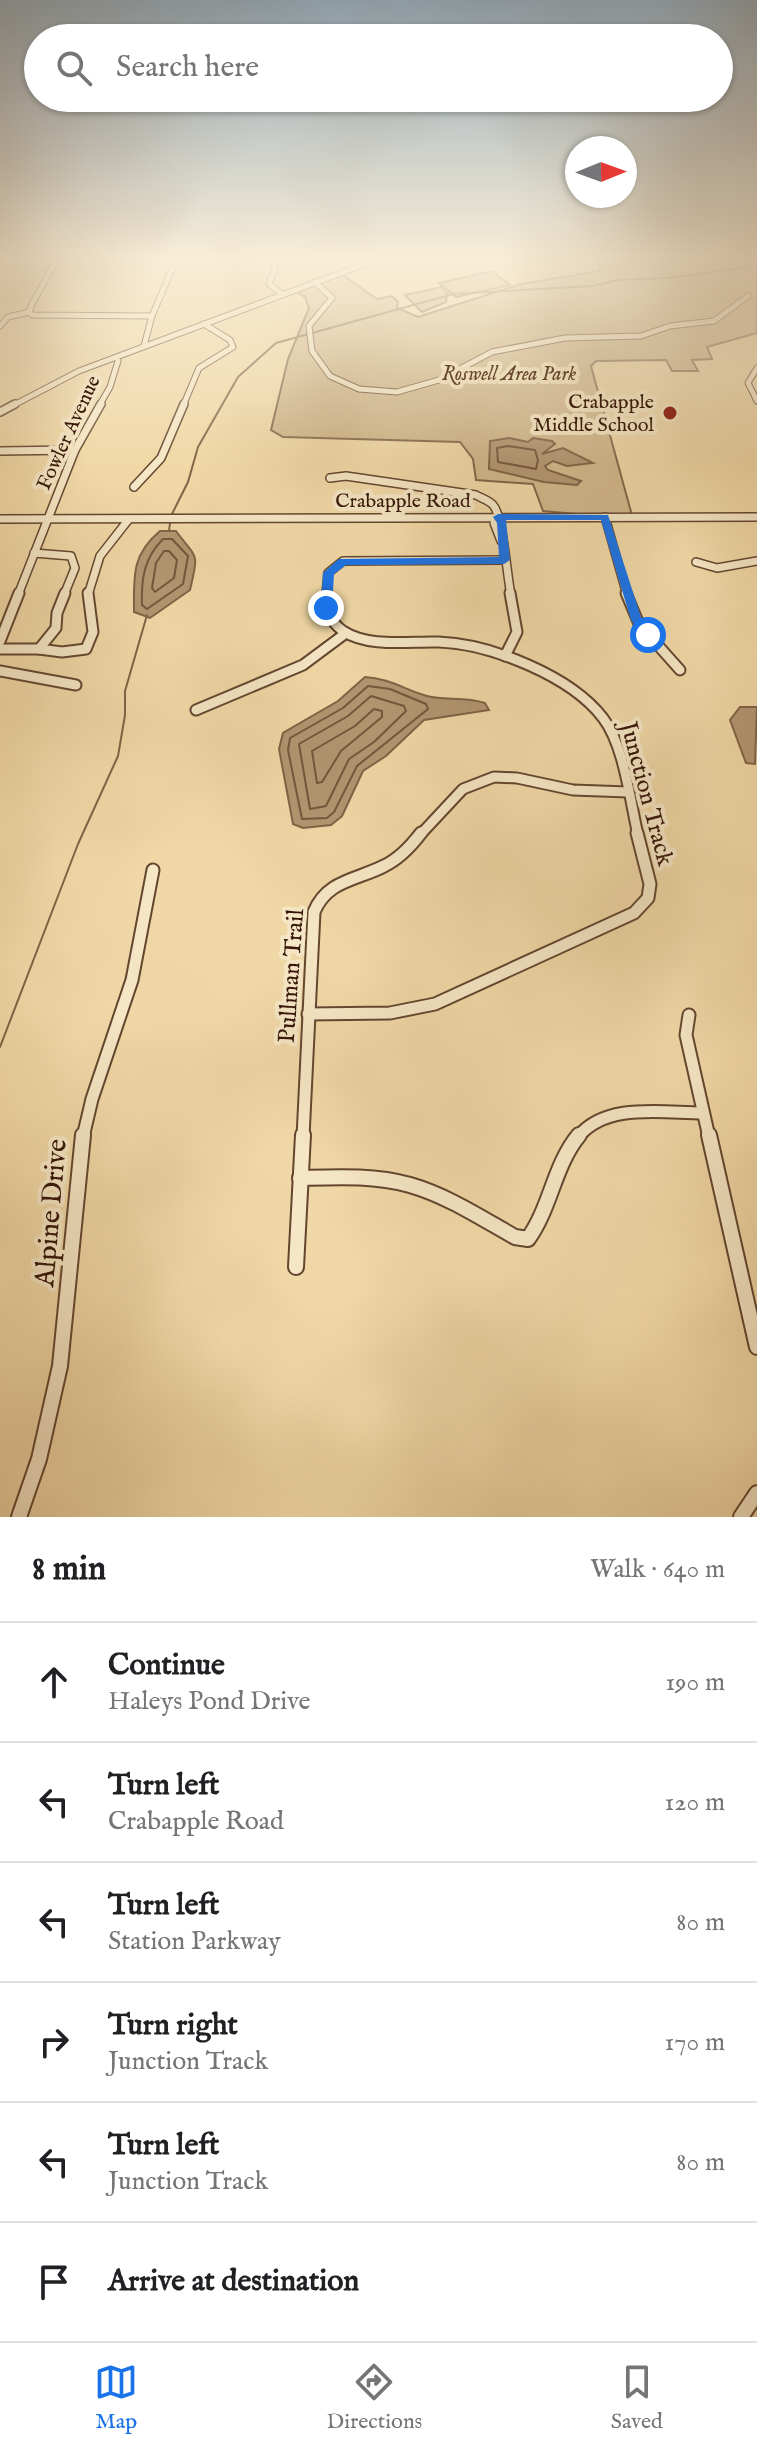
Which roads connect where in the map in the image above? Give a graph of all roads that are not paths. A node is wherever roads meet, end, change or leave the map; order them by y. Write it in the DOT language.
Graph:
graph roads {
  1 [pos="149,326"];
  2 [pos="199,326"];
  3 [pos="207,326"];
  4 [pos="309,326"];
  5 [pos="671,326"];
  6 [pos="144,346"];
  7 [pos="118,361"];
  8 [pos="757,368"];
  9 [pos="757,401"];
  10 [pos="0,412"];
  11 [pos="75,450"];
  12 [pos="0,451"];
  13 [pos="330,478"];
  14 [pos="134,487"];
  15 [pos="498,517"];
  16 [pos="605,517"];
  17 [pos="757,517"];
  18 [pos="0,519"];
  19 [pos="48,519"];
  20 [pos="129,519"];
  21 [pos="34,553"];
  22 [pos="504,560"];
  23 [pos="757,561"];
  24 [pos="696,562"];
  25 [pos="346,633"];
  26 [pos="0,641"];
  27 [pos="0,649"];
  28 [pos="39,649"];
  29 [pos="505,656"];
  30 [pos="680,670"];
  31 [pos="0,671"];
  32 [pos="76,685"];
  33 [pos="196,710"];
  34 [pos="628,792"];
  35 [pos="153,870"];
  36 [pos="308,1014"];
  37 [pos="689,1015"];
  38 [pos="703,1113"];
  39 [pos="300,1178"];
  40 [pos="296,1267"];
  41 [pos="757,1347"];
  42 [pos="757,1493"];
  43 [pos="19,1517"];
  44 [pos="741,1517"];
  1 -- 6 [label="street"];
  2 -- 6 [label="street"];
  3 -- 14 [label="street"];
  4 -- 5 [label="street"];
  6 -- 10 [label="street"];
  7 -- 11 [label="street, Fowler Avenue"];
  8 -- 9 [label="street"];
  11 -- 12 [label="street"];
  11 -- 19 [label="street, Fowler Avenue"];
  13 -- 15 [label="street"];
  15 -- 16 [label="street, Crabapple Road"];
  15 -- 20 [label="street, Crabapple Road"];
  15 -- 22 [label="street"];
  16 -- 17 [label="street, Crabapple Road"];
  16 -- 30 [label="street"];
  18 -- 19 [label="street, Crabapple Road"];
  19 -- 20 [label="street, Crabapple Road"];
  19 -- 21 [label="street, Fowler Avenue"];
  20 -- 28 [label="street"];
  21 -- 26 [label="street, Fowler Avenue"];
  21 -- 28 [label="street"];
  22 -- 25 [label="street"];
  22 -- 29 [label="street"];
  23 -- 24 [label="street"];
  25 -- 29 [label="street, Junction Track"];
  25 -- 33 [label="street"];
  27 -- 28 [label="street"];
  29 -- 34 [label="street, Junction Track"];
  31 -- 32 [label="street"];
  34 -- 36 [label="street, Pullman Trail"];
  34 -- 36 [label="street, Junction Track"];
  35 -- 43 [label="street, Alpine Drive"];
  36 -- 39 [label="street, Pullman Trail"];
  37 -- 38 [label="street"];
  38 -- 39 [label="street"];
  38 -- 41 [label="street"];
  39 -- 40 [label="street, Pullman Trail"];
  42 -- 44 [label="street"];
}
